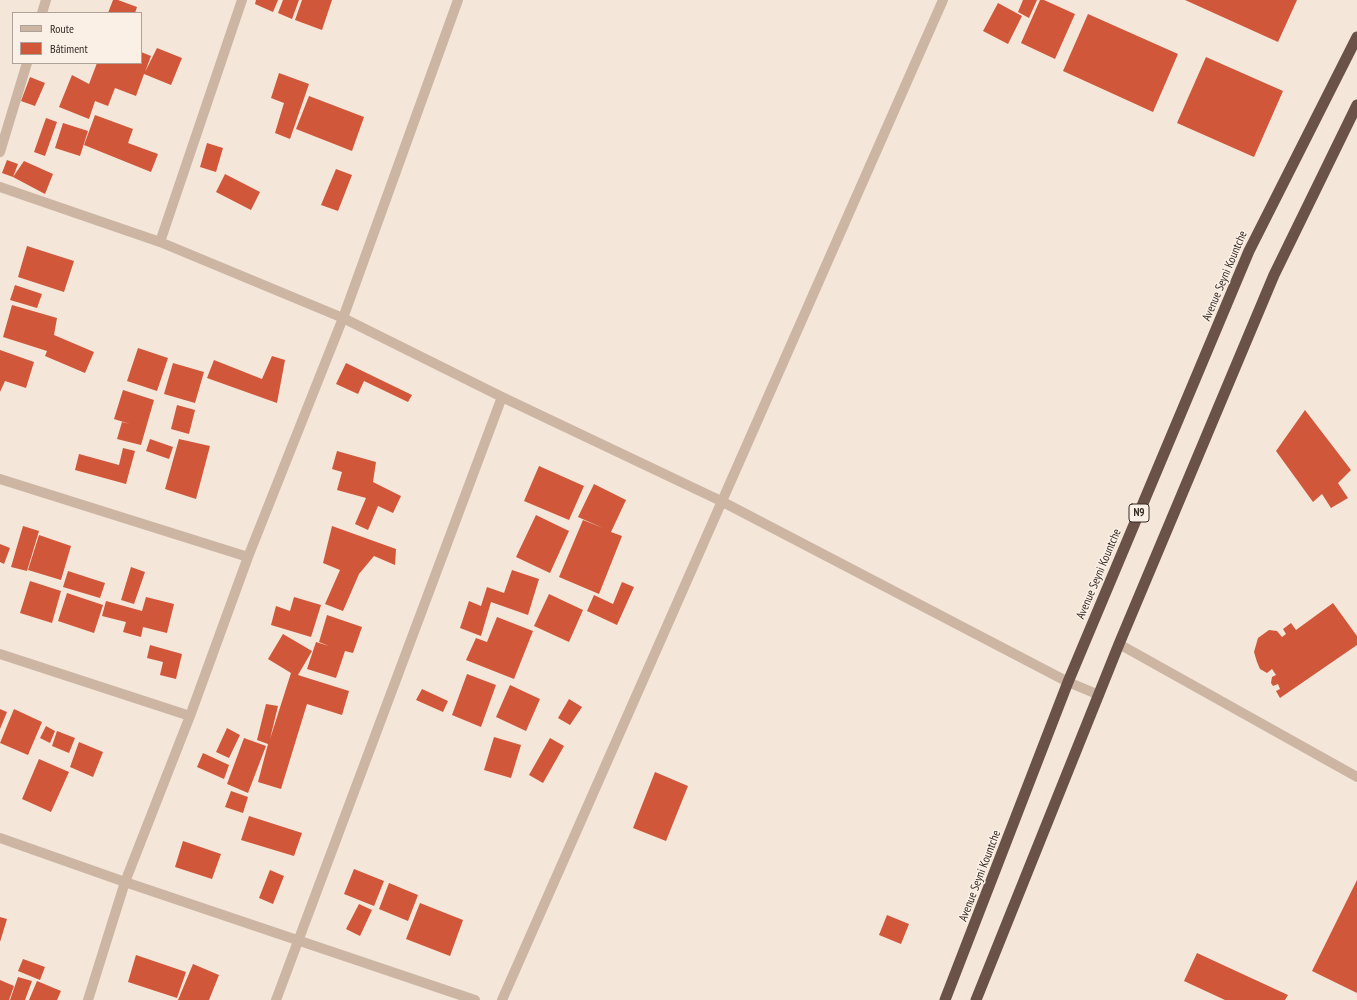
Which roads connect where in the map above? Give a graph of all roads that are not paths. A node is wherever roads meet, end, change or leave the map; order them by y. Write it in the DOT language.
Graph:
graph roads {
  1 [pos="46,0"];
  2 [pos="242,0"];
  3 [pos="458,0"];
  4 [pos="943,0"];
  5 [pos="42,12"];
  6 [pos="1357,37"];
  7 [pos="27,64"];
  8 [pos="1357,105"];
  9 [pos="0,152"];
  10 [pos="0,187"];
  11 [pos="160,242"];
  12 [pos="343,318"];
  13 [pos="502,397"];
  14 [pos="0,480"];
  15 [pos="721,501"];
  16 [pos="248,557"];
  17 [pos="1119,644"];
  18 [pos="0,654"];
  19 [pos="1068,682"];
  20 [pos="1099,695"];
  21 [pos="190,716"];
  22 [pos="1357,777"];
  23 [pos="0,838"];
  24 [pos="125,882"];
  25 [pos="299,940"];
  26 [pos="88,1000"];
  27 [pos="276,1000"];
  28 [pos="474,1000"];
  29 [pos="502,1000"];
  30 [pos="945,1000"];
  31 [pos="976,1000"];
  1 -- 5 [label="street"];
  2 -- 11 [label="street"];
  3 -- 12 [label="street"];
  4 -- 15 [label="street"];
  6 -- 19 [label="highway, Avenue Seyni Kountche / N9"];
  7 -- 9 [label="street"];
  8 -- 17 [label="highway"];
  10 -- 11 [label="street"];
  11 -- 12 [label="street"];
  12 -- 13 [label="street"];
  12 -- 16 [label="street"];
  13 -- 15 [label="street"];
  13 -- 25 [label="street"];
  14 -- 16 [label="street"];
  15 -- 19 [label="street"];
  15 -- 29 [label="street"];
  16 -- 21 [label="street"];
  17 -- 20 [label="highway"];
  17 -- 22 [label="street"];
  18 -- 21 [label="street"];
  19 -- 20 [label="street"];
  19 -- 30 [label="highway, Avenue Seyni Kountche / N9"];
  20 -- 31 [label="highway"];
  21 -- 24 [label="street"];
  23 -- 24 [label="street"];
  24 -- 25 [label="street"];
  24 -- 26 [label="street"];
  25 -- 27 [label="street"];
  25 -- 28 [label="street"];
}
